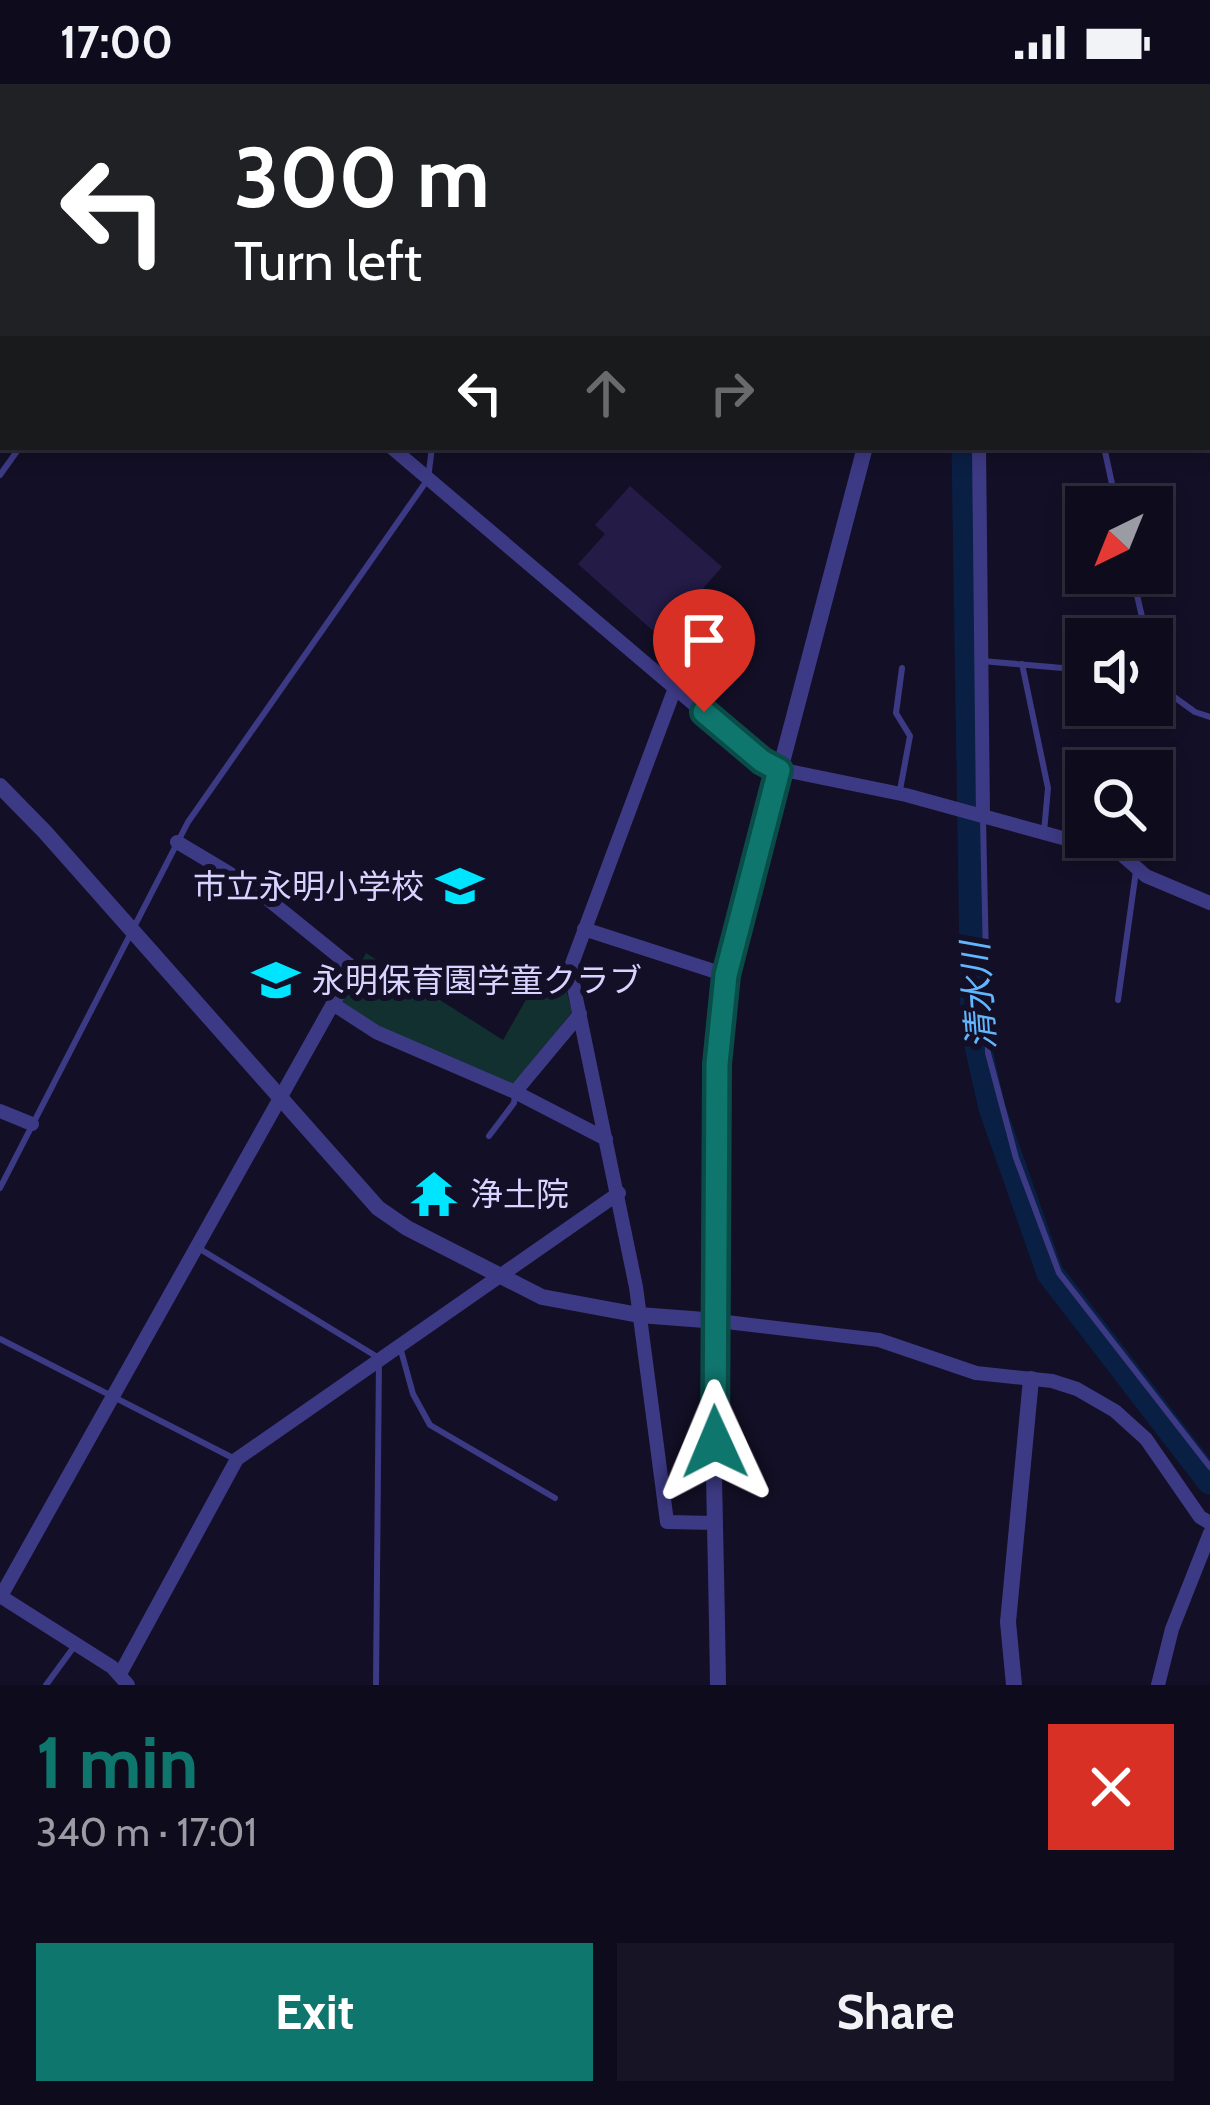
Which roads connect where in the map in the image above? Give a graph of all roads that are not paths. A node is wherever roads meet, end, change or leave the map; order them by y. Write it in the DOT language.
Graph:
graph roads {
  1 [pos="18,450"];
  2 [pos="394,450"];
  3 [pos="432,450"];
  4 [pos="864,450"];
  5 [pos="979,450"];
  6 [pos="1105,450"];
  7 [pos="0,475"];
  8 [pos="428,479"];
  9 [pos="1112,486"];
  10 [pos="981,661"];
  11 [pos="1022,664"];
  12 [pos="902,668"];
  13 [pos="1065,668"];
  14 [pos="676,688"];
  15 [pos="1173,696"];
  16 [pos="1210,717"];
  17 [pos="779,770"];
  18 [pos="0,786"];
  19 [pos="900,794"];
  20 [pos="983,816"];
  21 [pos="1044,833"];
  22 [pos="177,842"];
  23 [pos="1136,868"];
  24 [pos="1210,903"];
  25 [pos="131,928"];
  26 [pos="584,929"];
  27 [pos="726,975"];
  28 [pos="1118,1000"];
  29 [pos="333,1004"];
  30 [pos="580,1014"];
  31 [pos="515,1092"];
  32 [pos="281,1099"];
  33 [pos="0,1111"];
  34 [pos="32,1124"];
  35 [pos="489,1136"];
  36 [pos="606,1139"];
  37 [pos="0,1188"];
  38 [pos="619,1193"];
  39 [pos="195,1246"];
  40 [pos="500,1274"];
  41 [pos="638,1315"];
  42 [pos="716,1321"];
  43 [pos="0,1339"];
  44 [pos="399,1344"];
  45 [pos="379,1358"];
  46 [pos="1031,1379"];
  47 [pos="112,1396"];
  48 [pos="237,1460"];
  49 [pos="1210,1467"];
  50 [pos="555,1498"];
  51 [pos="1210,1522"];
  52 [pos="716,1523"];
  53 [pos="1210,1533"];
  54 [pos="0,1596"];
  55 [pos="76,1644"];
  56 [pos="124,1680"];
  57 [pos="46,1685"];
  58 [pos="376,1685"];
  59 [pos="718,1685"];
  60 [pos="1014,1685"];
  61 [pos="1158,1685"];
  1 -- 7 [label="lane"];
  2 -- 8 [label="street"];
  3 -- 8 [label="lane"];
  4 -- 17 [label="street"];
  5 -- 10 [label="street"];
  6 -- 9 [label="lane"];
  8 -- 14 [label="street"];
  8 -- 22 [label="lane"];
  10 -- 11 [label="lane"];
  10 -- 20 [label="street"];
  11 -- 13 [label="lane"];
  11 -- 21 [label="lane"];
  12 -- 19 [label="lane"];
  14 -- 17 [label="street"];
  14 -- 26 [label="street"];
  15 -- 16 [label="lane"];
  17 -- 19 [label="street"];
  17 -- 27 [label="street"];
  18 -- 25 [label="street"];
  19 -- 20 [label="street"];
  20 -- 21 [label="street"];
  20 -- 49 [label="lane"];
  21 -- 23 [label="street"];
  22 -- 25 [label="lane"];
  22 -- 29 [label="street"];
  23 -- 24 [label="street"];
  23 -- 28 [label="lane"];
  25 -- 32 [label="street"];
  25 -- 34 [label="lane"];
  26 -- 27 [label="street"];
  26 -- 30 [label="street"];
  27 -- 42 [label="street"];
  29 -- 31 [label="street"];
  29 -- 32 [label="street"];
  30 -- 31 [label="street"];
  30 -- 36 [label="street"];
  31 -- 35 [label="lane"];
  31 -- 36 [label="street"];
  32 -- 39 [label="street"];
  32 -- 40 [label="street"];
  33 -- 34 [label="street"];
  34 -- 37 [label="lane"];
  36 -- 38 [label="street"];
  38 -- 40 [label="street"];
  38 -- 41 [label="street"];
  39 -- 45 [label="lane"];
  39 -- 47 [label="street"];
  40 -- 41 [label="street"];
  40 -- 44 [label="street"];
  41 -- 42 [label="street"];
  41 -- 52 [label="street"];
  42 -- 46 [label="street"];
  42 -- 52 [label="street"];
  43 -- 47 [label="lane"];
  44 -- 45 [label="street"];
  44 -- 50 [label="lane"];
  45 -- 48 [label="street"];
  45 -- 58 [label="lane"];
  46 -- 51 [label="street"];
  46 -- 60 [label="street"];
  47 -- 48 [label="lane"];
  47 -- 54 [label="street"];
  48 -- 56 [label="street"];
  52 -- 59 [label="street"];
  53 -- 61 [label="street"];
  54 -- 55 [label="street"];
  55 -- 56 [label="street"];
  55 -- 57 [label="lane"];
}
